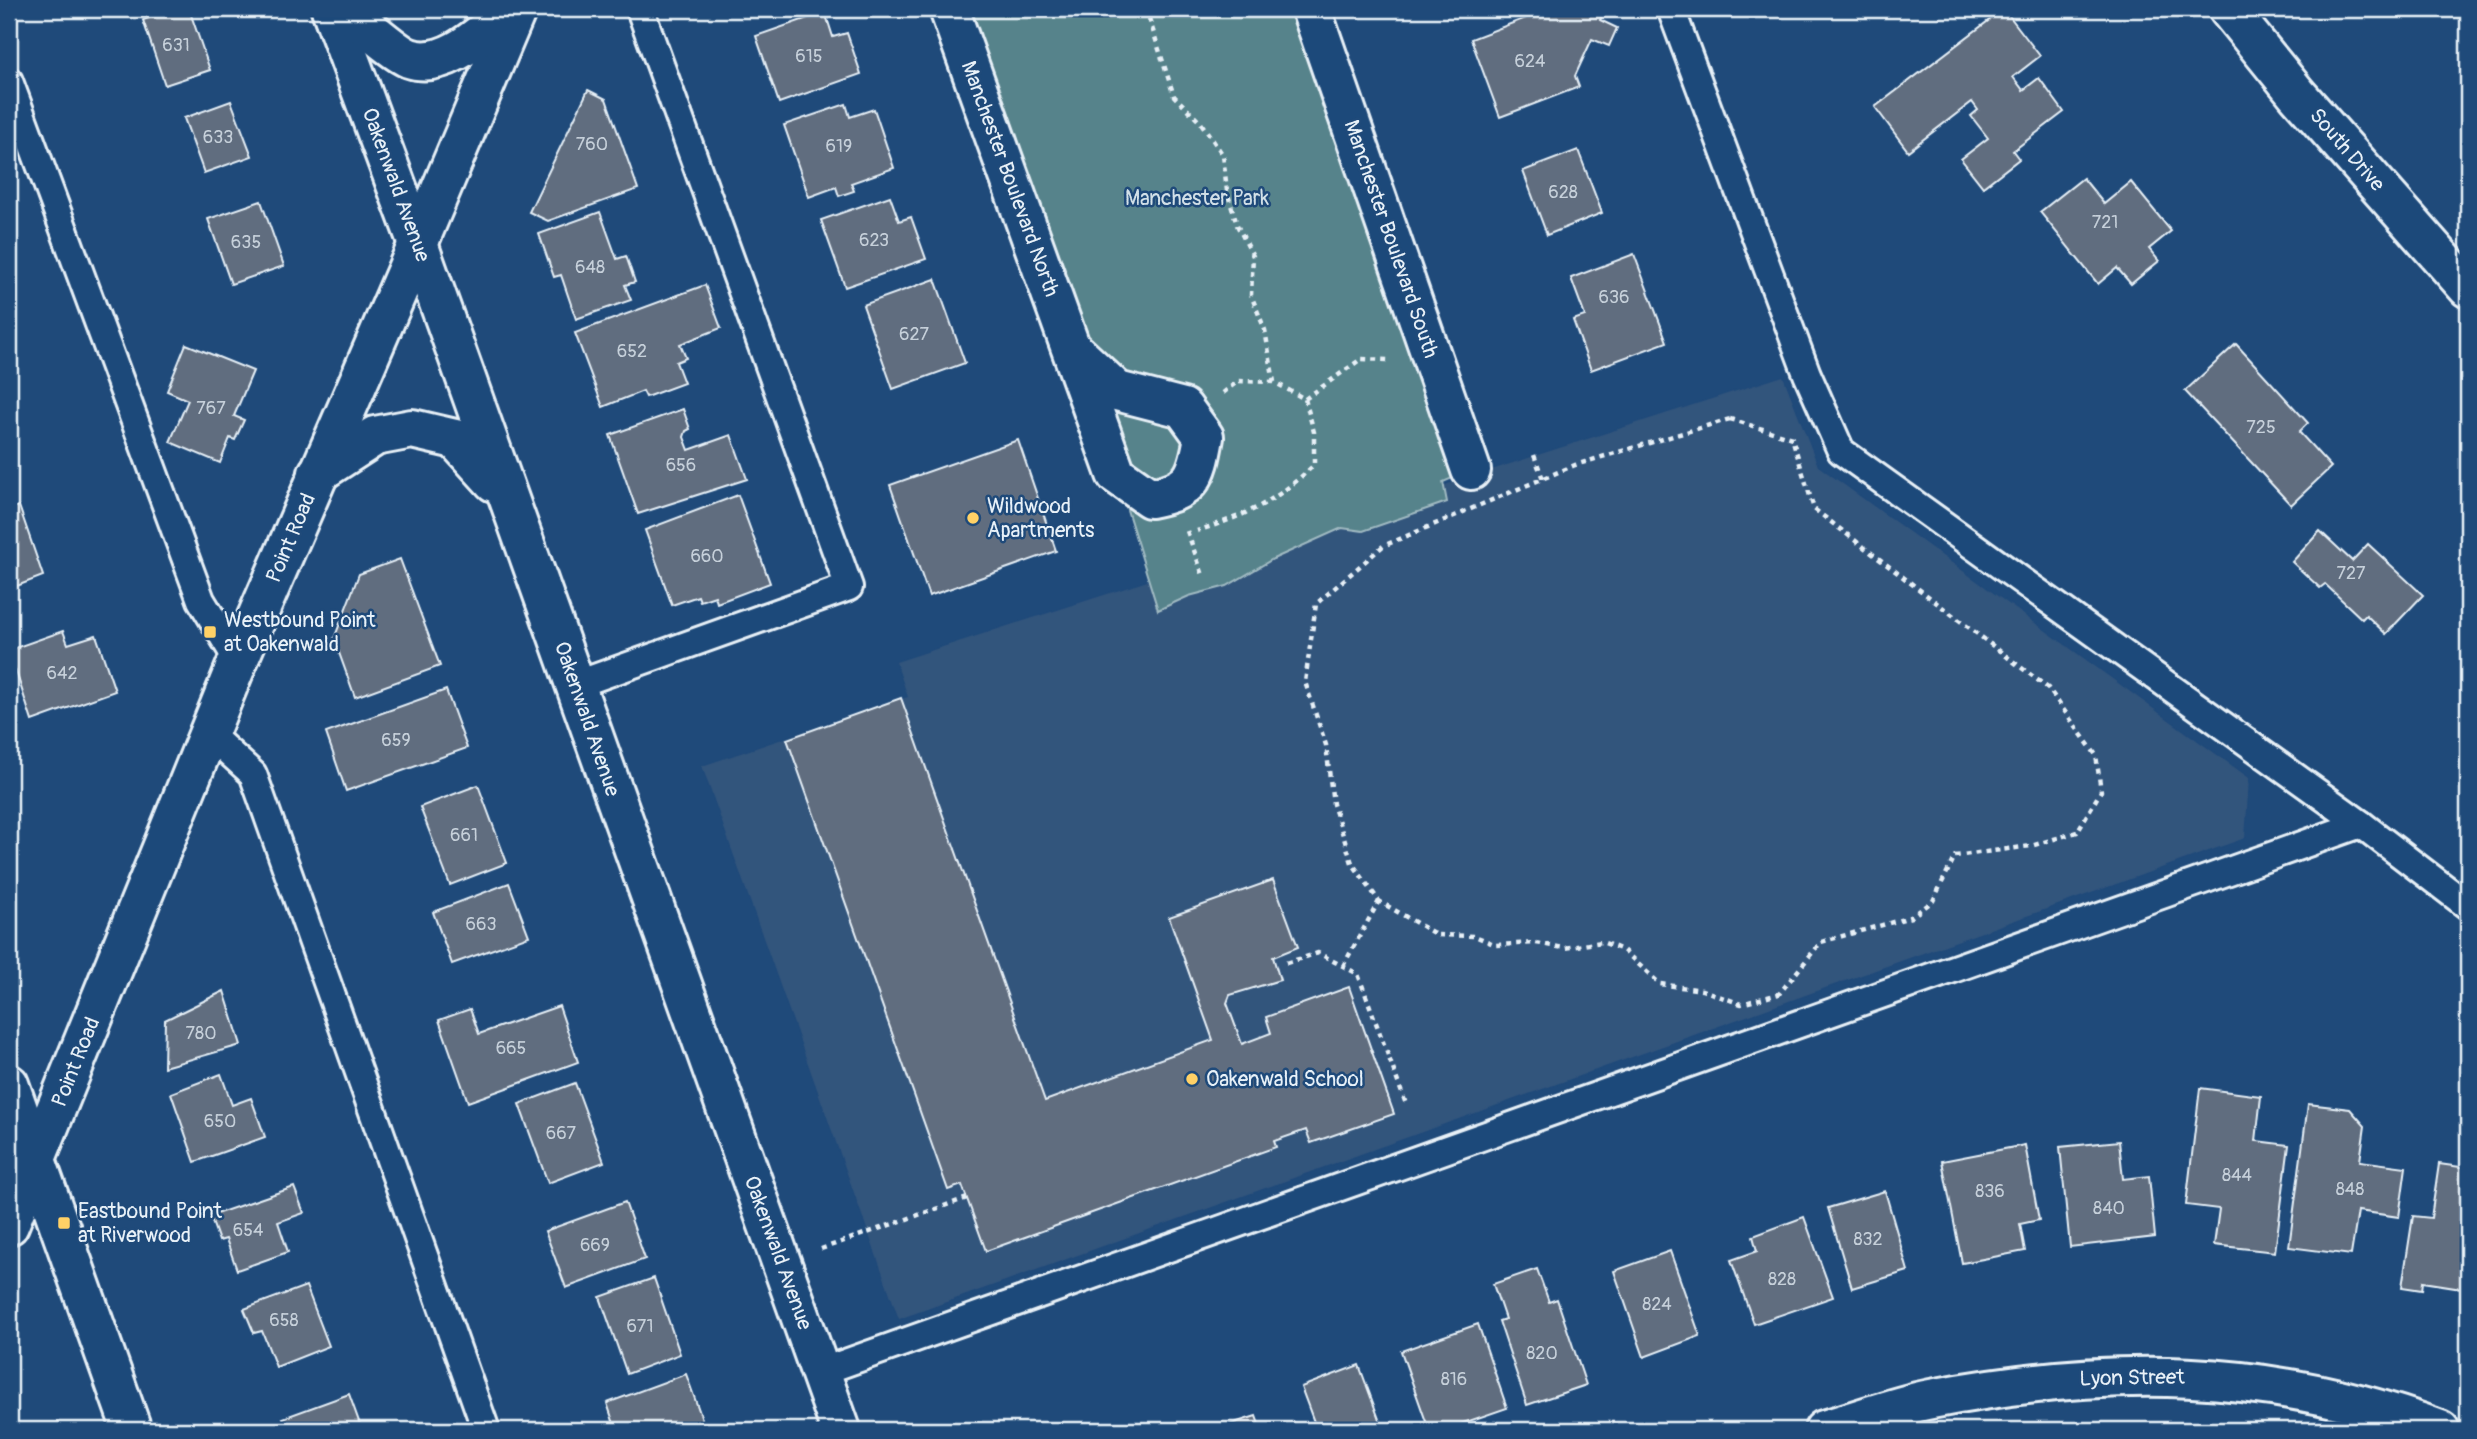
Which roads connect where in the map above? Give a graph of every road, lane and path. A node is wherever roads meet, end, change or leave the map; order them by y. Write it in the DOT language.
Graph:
graph roads {
  1 [pos="331,9"];
  2 [pos="344,9"];
  3 [pos="511,9"];
  4 [pos="517,9"];
  5 [pos="640,9"];
  6 [pos="949,9"];
  7 [pos="1146,9"];
  8 [pos="1311,9"];
  9 [pos="1671,9"];
  10 [pos="2228,9"];
  11 [pos="9,81"];
  12 [pos="418,244"];
  13 [pos="2468,288"];
  14 [pos="1071,348"];
  15 [pos="1432,357"];
  16 [pos="1274,382"];
  17 [pos="1219,396"];
  18 [pos="1305,399"];
  19 [pos="1534,455"];
  20 [pos="1471,470"];
  21 [pos="318,473"];
  22 [pos="1543,479"];
  23 [pos="1174,494"];
  24 [pos="508,497"];
  25 [pos="1188,534"];
  26 [pos="1203,578"];
  27 [pos="238,661"];
  28 [pos="575,685"];
  29 [pos="209,734"];
  30 [pos="2361,824"];
  31 [pos="1379,901"];
  32 [pos="2468,906"];
  33 [pos="1286,963"];
  34 [pos="1343,966"];
  35 [pos="9,1084"];
  36 [pos="1406,1104"];
  37 [pos="36,1160"];
  38 [pos="967,1198"];
  39 [pos="9,1225"];
  40 [pos="781,1264"];
  41 [pos="820,1372"];
  42 [pos="132,1430"];
  43 [pos="486,1430"];
  44 [pos="841,1430"];
  45 [pos="1824,1430"];
  46 [pos="2440,1430"];
  1 -- 12 [label="street, Oakenwald Avenue"];
  2 -- 3 [label="street"];
  4 -- 12 [label="street, Point Road"];
  5 -- 28 [label="lane"];
  6 -- 14 [label="street, Manchester Boulevard North"];
  7 -- 16 [label="path"];
  8 -- 15 [label="street, Manchester Boulevard South"];
  9 -- 30 [label="lane"];
  10 -- 13 [label="street, South Drive"];
  11 -- 27 [label="lane"];
  12 -- 21 [label="street, Point Road"];
  12 -- 24 [label="street, Oakenwald Avenue"];
  14 -- 23 [label="street, Manchester Boulevard North"];
  14 -- 23 [label="street, Manchester Boulevard North"];
  15 -- 18 [label="path"];
  15 -- 20 [label="street, Manchester Boulevard South"];
  16 -- 17 [label="path"];
  16 -- 18 [label="path"];
  18 -- 25 [label="path"];
  19 -- 22 [label="path"];
  21 -- 24 [label="street"];
  21 -- 27 [label="street, Point Road"];
  22 -- 31 [label="path"];
  22 -- 31 [label="path"];
  23 -- 25 [label="path"];
  24 -- 28 [label="street, Oakenwald Avenue"];
  25 -- 26 [label="path"];
  27 -- 29 [label="street, Point Road"];
  28 -- 40 [label="street, Oakenwald Avenue"];
  29 -- 37 [label="street, Point Road"];
  29 -- 43 [label="lane"];
  30 -- 32 [label="lane"];
  30 -- 41 [label="lane"];
  31 -- 34 [label="path"];
  33 -- 34 [label="path"];
  34 -- 36 [label="path"];
  35 -- 37 [label="street"];
  37 -- 39 [label="street, Point Road"];
  37 -- 42 [label="street"];
  38 -- 40 [label="path"];
  40 -- 41 [label="street, Oakenwald Avenue"];
  41 -- 44 [label="street, Oakenwald Avenue"];
  45 -- 46 [label="street, Lyon Street"];
}
